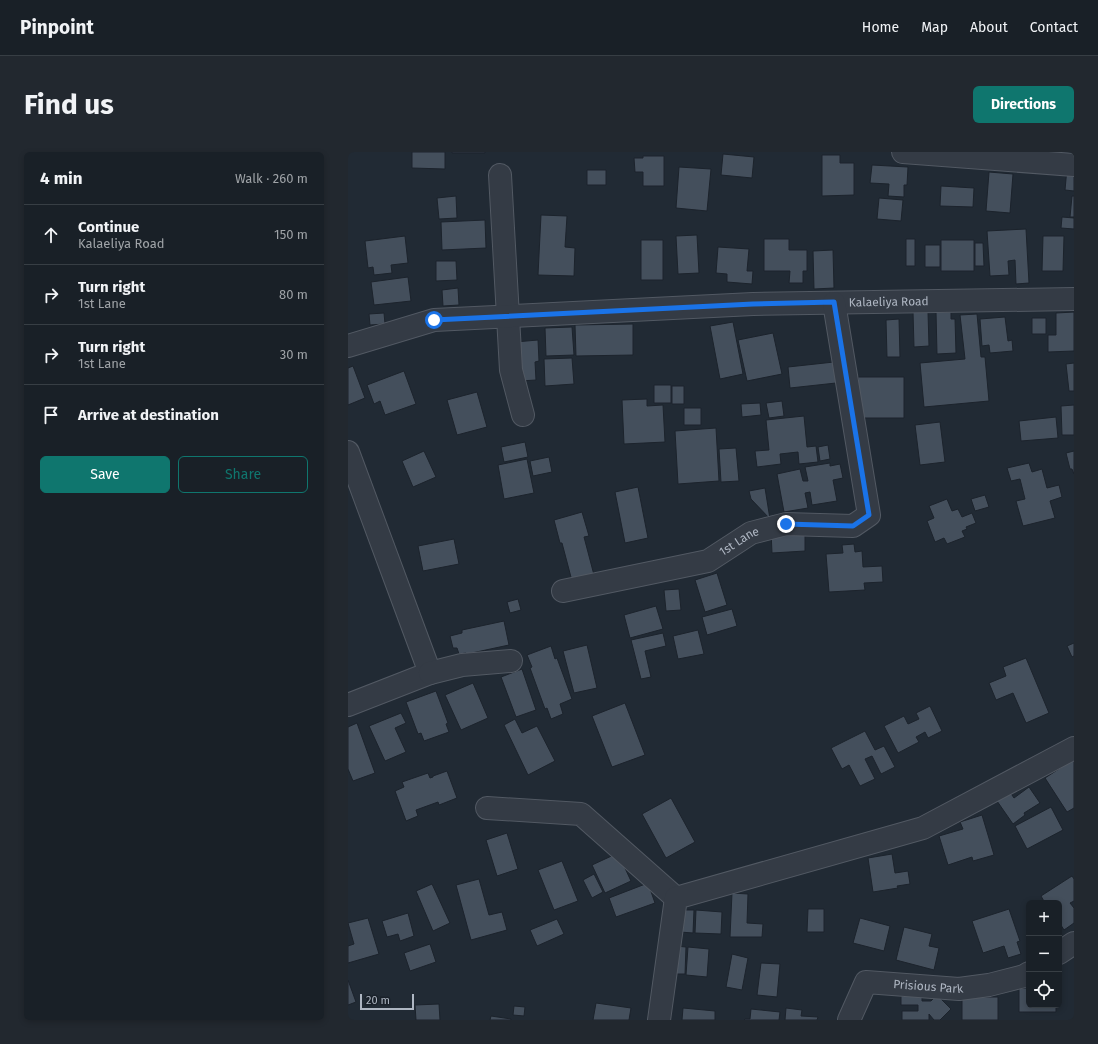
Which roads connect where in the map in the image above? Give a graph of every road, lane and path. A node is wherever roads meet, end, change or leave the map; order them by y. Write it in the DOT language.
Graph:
graph roads {
  1 [pos="903,152"];
  2 [pos="1074,165"];
  3 [pos="500,175"];
  4 [pos="1074,299"];
  5 [pos="834,302"];
  6 [pos="508,315"];
  7 [pos="348,346"];
  8 [pos="523,415"];
  9 [pos="348,452"];
  10 [pos="562,591"];
  11 [pos="511,661"];
  12 [pos="430,673"];
  13 [pos="348,705"];
  14 [pos="1074,748"];
  15 [pos="487,808"];
  16 [pos="676,898"];
  17 [pos="1074,943"];
  18 [pos="1062,951"];
  19 [pos="1026,975"];
  20 [pos="659,1020"];
  21 [pos="849,1020"];
  1 -- 2 [label="street"];
  3 -- 6 [label="street"];
  4 -- 5 [label="street, Kalaeliya Road"];
  5 -- 6 [label="street, Kalaeliya Road"];
  5 -- 10 [label="street, 1st Lane"];
  6 -- 7 [label="street, Kalaeliya Road"];
  6 -- 8 [label="street"];
  9 -- 12 [label="street"];
  11 -- 12 [label="street"];
  12 -- 13 [label="street"];
  14 -- 16 [label="street"];
  15 -- 16 [label="street"];
  16 -- 20 [label="street"];
  17 -- 18 [label="street"];
  19 -- 21 [label="street, Prisious Park"];
}
